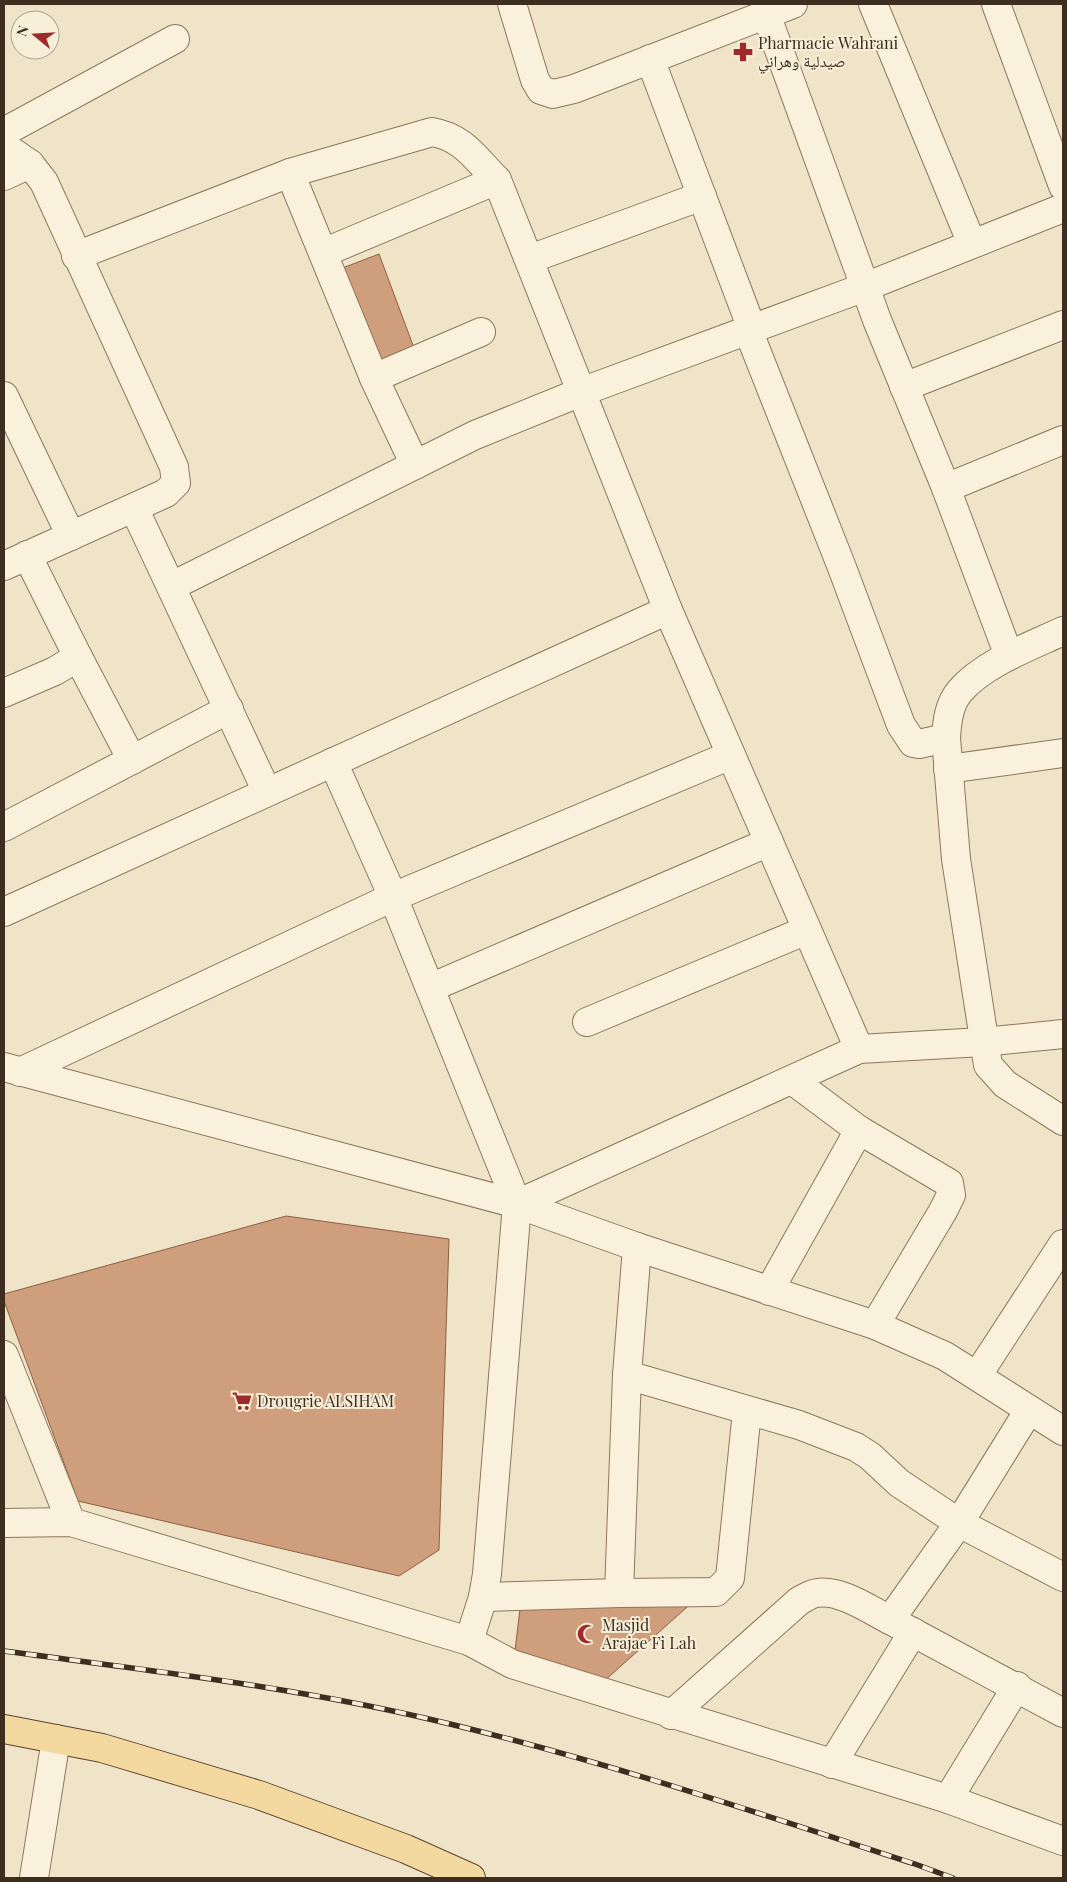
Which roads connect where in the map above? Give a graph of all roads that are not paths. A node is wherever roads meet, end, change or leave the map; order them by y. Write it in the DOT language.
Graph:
graph roads {
  1 [pos="512,4"];
  2 [pos="793,4"];
  3 [pos="873,4"];
  4 [pos="996,4"];
  5 [pos="766,14"];
  6 [pos="175,39"];
  7 [pos="650,59"];
  8 [pos="4,132"];
  9 [pos="4,146"];
  10 [pos="30,164"];
  11 [pos="290,173"];
  12 [pos="4,176"];
  13 [pos="497,180"];
  14 [pos="1063,186"];
  15 [pos="702,196"];
  16 [pos="1063,208"];
  17 [pos="972,244"];
  18 [pos="322,253"];
  19 [pos="76,256"];
  20 [pos="530,259"];
  21 [pos="864,287"];
  22 [pos="1063,325"];
  23 [pos="750,329"];
  24 [pos="480,332"];
  25 [pos="374,378"];
  26 [pos="904,387"];
  27 [pos="581,392"];
  28 [pos="8,414"];
  29 [pos="1063,440"];
  30 [pos="415,465"];
  31 [pos="946,488"];
  32 [pos="134,508"];
  33 [pos="71,536"];
  34 [pos="16,561"];
  35 [pos="172,586"];
  36 [pos="668,610"];
  37 [pos="1063,631"];
  38 [pos="1009,656"];
  39 [pos="78,657"];
  40 [pos="4,692"];
  41 [pos="229,709"];
  42 [pos="946,738"];
  43 [pos="1063,753"];
  44 [pos="731,755"];
  45 [pos="132,760"];
  46 [pos="333,762"];
  47 [pos="948,768"];
  48 [pos="267,792"];
  49 [pos="4,827"];
  50 [pos="769,842"];
  51 [pos="394,897"];
  52 [pos="4,912"];
  53 [pos="807,930"];
  54 [pos="430,988"];
  55 [pos="587,1022"];
  56 [pos="1063,1034"];
  57 [pos="983,1042"];
  58 [pos="859,1049"];
  59 [pos="12,1069"];
  60 [pos="792,1080"];
  61 [pos="1063,1121"];
  62 [pos="859,1130"];
  63 [pos="518,1204"];
  64 [pos="1063,1244"];
  65 [pos="637,1247"];
  66 [pos="768,1291"];
  67 [pos="875,1326"];
  68 [pos="4,1355"];
  69 [pos="627,1375"];
  70 [pos="977,1376"];
  71 [pos="1030,1410"];
  72 [pos="747,1411"];
  73 [pos="1063,1431"];
  74 [pos="4,1522"];
  75 [pos="71,1522"];
  76 [pos="959,1523"];
  77 [pos="1063,1576"];
  78 [pos="619,1593"];
  79 [pos="483,1597"];
  80 [pos="902,1626"];
  81 [pos="469,1641"];
  82 [pos="1017,1686"];
  83 [pos="1063,1713"];
  84 [pos="671,1715"];
  85 [pos="4,1729"];
  86 [pos="56,1739"];
  87 [pos="832,1764"];
  88 [pos="948,1800"];
  89 [pos="1063,1841"];
  90 [pos="37,1873"];
  91 [pos="471,1878"];
  1 -- 7 [label="street"];
  2 -- 5 [label="street"];
  3 -- 17 [label="street"];
  4 -- 14 [label="street"];
  5 -- 7 [label="street"];
  5 -- 21 [label="street"];
  6 -- 8 [label="street"];
  7 -- 15 [label="street"];
  9 -- 10 [label="street"];
  10 -- 12 [label="street"];
  10 -- 19 [label="street"];
  11 -- 13 [label="street"];
  11 -- 18 [label="street"];
  11 -- 19 [label="street"];
  13 -- 18 [label="street"];
  13 -- 20 [label="street"];
  15 -- 20 [label="street"];
  15 -- 23 [label="street"];
  16 -- 17 [label="street"];
  17 -- 21 [label="street"];
  18 -- 25 [label="street"];
  19 -- 32 [label="street"];
  20 -- 27 [label="street"];
  21 -- 23 [label="street"];
  21 -- 26 [label="street"];
  22 -- 26 [label="street"];
  23 -- 27 [label="street"];
  23 -- 42 [label="street"];
  24 -- 25 [label="street"];
  25 -- 30 [label="street"];
  26 -- 31 [label="street"];
  27 -- 30 [label="street"];
  27 -- 36 [label="street"];
  28 -- 33 [label="street"];
  29 -- 31 [label="street"];
  30 -- 35 [label="street"];
  31 -- 38 [label="street"];
  32 -- 33 [label="street"];
  32 -- 35 [label="street"];
  33 -- 34 [label="street"];
  34 -- 39 [label="street"];
  35 -- 41 [label="street"];
  36 -- 44 [label="street"];
  36 -- 46 [label="street"];
  37 -- 38 [label="street"];
  38 -- 42 [label="street"];
  39 -- 40 [label="street"];
  39 -- 45 [label="street"];
  41 -- 45 [label="street"];
  41 -- 48 [label="street"];
  42 -- 47 [label="street"];
  43 -- 47 [label="street"];
  44 -- 50 [label="street"];
  44 -- 51 [label="street"];
  45 -- 49 [label="street"];
  46 -- 48 [label="street"];
  46 -- 51 [label="street"];
  47 -- 57 [label="street"];
  48 -- 52 [label="street"];
  50 -- 53 [label="street"];
  50 -- 54 [label="street"];
  51 -- 54 [label="street"];
  51 -- 59 [label="street"];
  53 -- 55 [label="street"];
  53 -- 58 [label="street"];
  54 -- 63 [label="street"];
  56 -- 57 [label="street"];
  57 -- 58 [label="street"];
  57 -- 61 [label="street"];
  58 -- 60 [label="street"];
  59 -- 63 [label="street"];
  60 -- 62 [label="street"];
  60 -- 63 [label="street"];
  62 -- 66 [label="street"];
  62 -- 67 [label="street"];
  63 -- 65 [label="street"];
  63 -- 79 [label="street"];
  64 -- 70 [label="street"];
  65 -- 66 [label="street"];
  65 -- 69 [label="street"];
  66 -- 67 [label="street"];
  67 -- 70 [label="street"];
  68 -- 75 [label="street"];
  69 -- 72 [label="street"];
  69 -- 78 [label="street"];
  70 -- 71 [label="street"];
  71 -- 73 [label="street"];
  71 -- 76 [label="street"];
  72 -- 76 [label="street"];
  72 -- 78 [label="street"];
  74 -- 75 [label="street"];
  75 -- 81 [label="street"];
  76 -- 77 [label="street"];
  76 -- 80 [label="street"];
  78 -- 79 [label="street"];
  79 -- 81 [label="street"];
  80 -- 82 [label="street"];
  80 -- 84 [label="street"];
  80 -- 87 [label="street"];
  81 -- 84 [label="street"];
  82 -- 83 [label="street"];
  82 -- 88 [label="street"];
  84 -- 87 [label="street"];
  85 -- 86 [label="main road"];
  86 -- 90 [label="street"];
  86 -- 91 [label="main road"];
  87 -- 88 [label="street"];
  88 -- 89 [label="street"];
}
